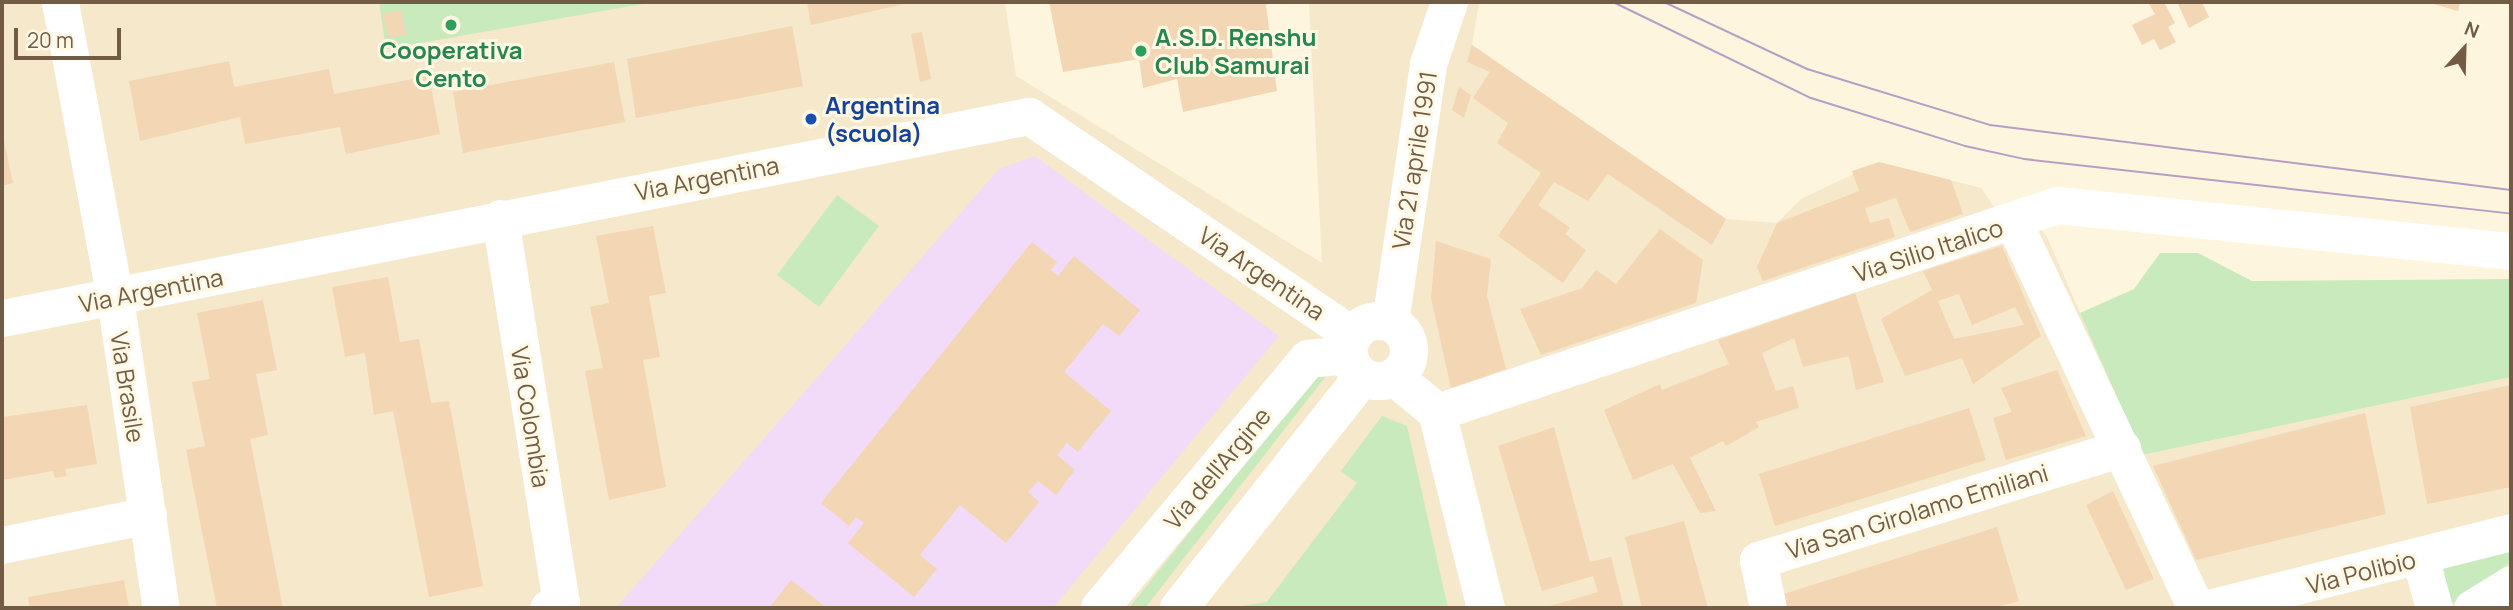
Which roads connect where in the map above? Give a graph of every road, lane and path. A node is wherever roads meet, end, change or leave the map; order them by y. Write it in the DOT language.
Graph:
graph roads {
  1 [pos="60,2"];
  2 [pos="1424,2"];
  3 [pos="1449,2"];
  4 [pos="1428,64"];
  5 [pos="500,218"];
  6 [pos="2013,221"];
  7 [pos="2511,251"];
  8 [pos="115,298"];
  9 [pos="2,318"];
  10 [pos="1390,322"];
  11 [pos="1365,361"];
  12 [pos="1437,412"];
  13 [pos="2122,448"];
  14 [pos="148,515"];
  15 [pos="2511,532"];
  16 [pos="2,545"];
  17 [pos="2420,557"];
  18 [pos="2511,584"];
  19 [pos="162,608"];
  20 [pos="548,608"];
  21 [pos="1100,608"];
  22 [pos="1179,608"];
  23 [pos="1486,608"];
  24 [pos="1768,608"];
  25 [pos="2196,608"];
  26 [pos="2209,608"];
  27 [pos="2434,608"];
  28 [pos="2472,608"];
  1 -- 8 [label="street, Via Brasile"];
  2 -- 4 [label="street"];
  3 -- 4 [label="street, Via 21 aprile 1991"];
  4 -- 10 [label="street, Via 21 aprile 1991"];
  5 -- 8 [label="street, Via Argentina"];
  5 -- 11 [label="street, Via Argentina"];
  5 -- 20 [label="street, Via Colombia"];
  6 -- 7 [label="street"];
  6 -- 12 [label="street, Via Silio Italico"];
  6 -- 13 [label="street, Via Silio Italico"];
  8 -- 9 [label="street, Via Argentina"];
  8 -- 14 [label="street, Via Brasile"];
  10 -- 11 [label="street"];
  10 -- 11 [label="street"];
  11 -- 12 [label="street"];
  11 -- 21 [label="street, Via dell'Argine"];
  11 -- 22 [label="street"];
  12 -- 23 [label="street"];
  13 -- 24 [label="street, Via San Girolamo Emiliani"];
  13 -- 25 [label="street, Via Silio Italico"];
  14 -- 16 [label="street"];
  14 -- 19 [label="street, Via Brasile"];
  15 -- 17 [label="street, Via Polibio"];
  17 -- 26 [label="street, Via Polibio"];
  17 -- 27 [label="street"];
  18 -- 28 [label="street"];
}
